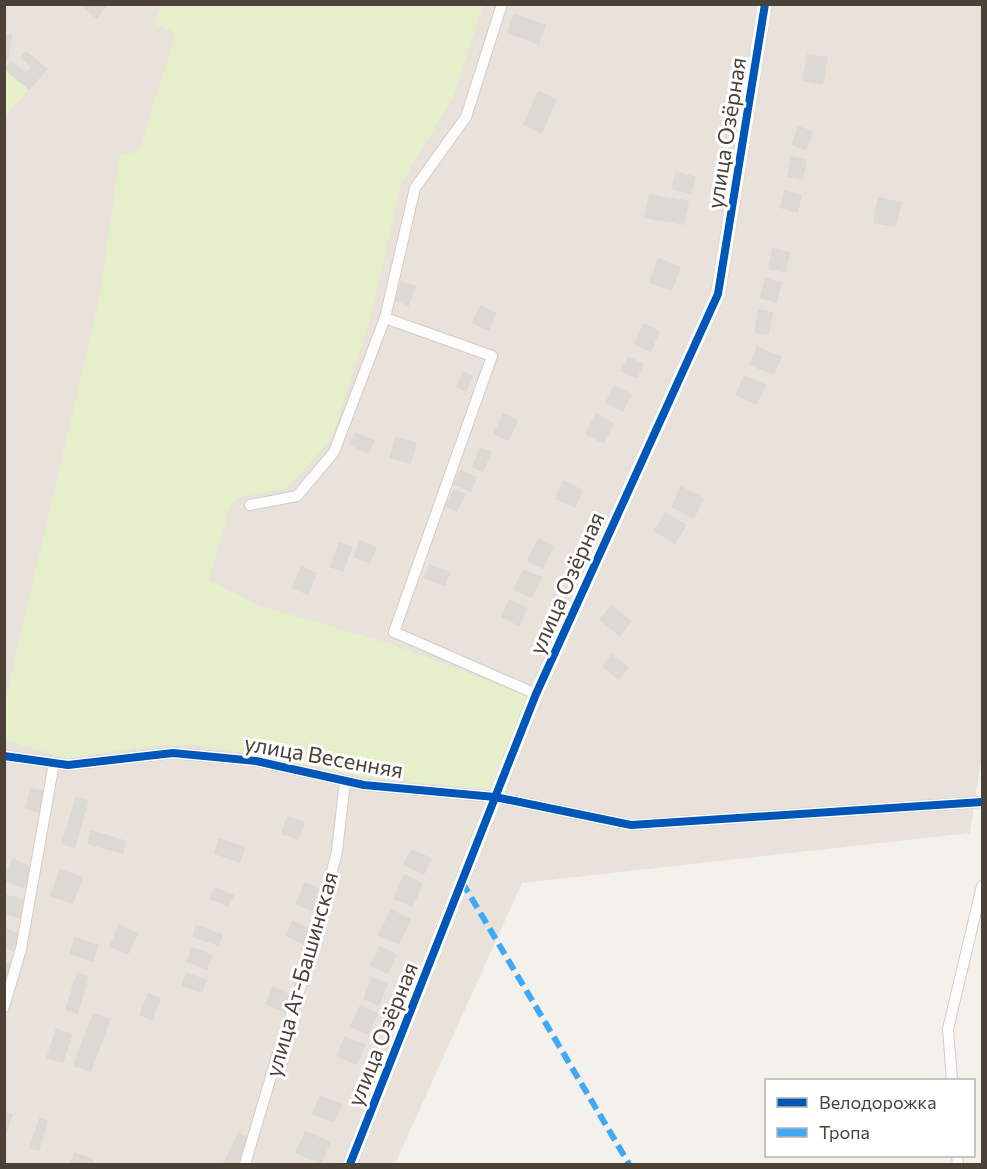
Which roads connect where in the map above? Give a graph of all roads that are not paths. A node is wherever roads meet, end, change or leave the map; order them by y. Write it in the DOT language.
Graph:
graph roads {
  1 [pos="502,4"];
  2 [pos="765,4"];
  3 [pos="385,318"];
  4 [pos="250,505"];
  5 [pos="536,694"];
  6 [pos="4,756"];
  7 [pos="54,763"];
  8 [pos="345,781"];
  9 [pos="495,798"];
  10 [pos="982,802"];
  11 [pos="982,886"];
  12 [pos="4,1007"];
  13 [pos="952,1079"];
  14 [pos="245,1164"];
  15 [pos="350,1164"];
  1 -- 3 [label="street"];
  2 -- 5 [label="street, улица Озёрная"];
  3 -- 4 [label="street"];
  3 -- 5 [label="street"];
  5 -- 9 [label="street, улица Озёрная"];
  6 -- 7 [label="street, улица Весенняя"];
  7 -- 8 [label="street, улица Весенняя"];
  7 -- 12 [label="street"];
  8 -- 9 [label="street, улица Весенняя"];
  8 -- 14 [label="street, улица Ат-Башинская"];
  9 -- 10 [label="street, улица Весенняя"];
  9 -- 15 [label="street, улица Озёрная"];
  11 -- 13 [label="street"];
}
